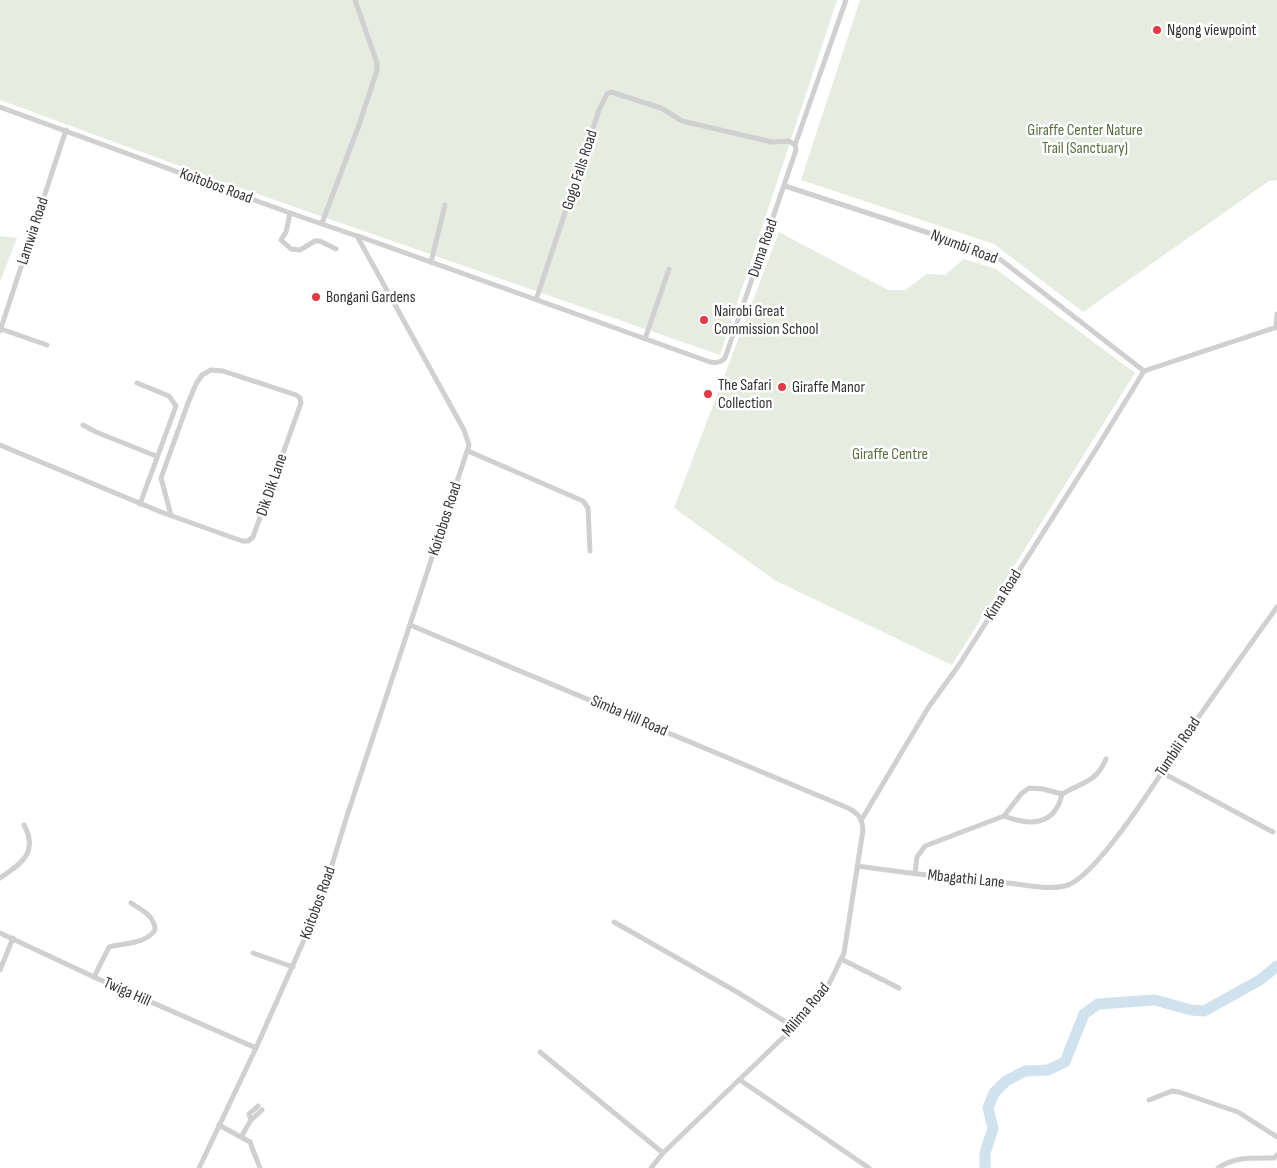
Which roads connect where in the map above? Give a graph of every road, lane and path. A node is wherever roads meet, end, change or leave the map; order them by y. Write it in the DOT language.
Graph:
graph roads {
  1 [pos="355,0"];
  2 [pos="846,0"];
  3 [pos="0,107"];
  4 [pos="66,130"];
  5 [pos="795,145"];
  6 [pos="785,186"];
  7 [pos="445,205"];
  8 [pos="290,213"];
  9 [pos="322,223"];
  10 [pos="357,236"];
  11 [pos="336,249"];
  12 [pos="431,262"];
  13 [pos="669,269"];
  14 [pos="536,300"];
  15 [pos="1277,314"];
  16 [pos="1276,327"];
  17 [pos="0,330"];
  18 [pos="645,339"];
  19 [pos="47,345"];
  20 [pos="1144,371"];
  21 [pos="137,383"];
  22 [pos="83,425"];
  23 [pos="0,445"];
  24 [pos="468,451"];
  25 [pos="156,456"];
  26 [pos="140,504"];
  27 [pos="171,515"];
  28 [pos="590,551"];
  29 [pos="1277,607"];
  30 [pos="410,625"];
  31 [pos="1106,759"];
  32 [pos="1161,772"];
  33 [pos="1062,794"];
  34 [pos="1004,816"];
  35 [pos="862,819"];
  36 [pos="24,825"];
  37 [pos="1273,832"];
  38 [pos="857,866"];
  39 [pos="915,874"];
  40 [pos="0,878"];
  41 [pos="1074,883"];
  42 [pos="131,903"];
  43 [pos="614,922"];
  44 [pos="0,933"];
  45 [pos="13,938"];
  46 [pos="253,953"];
  47 [pos="841,959"];
  48 [pos="293,967"];
  49 [pos="0,970"];
  50 [pos="94,977"];
  51 [pos="899,988"];
  52 [pos="794,1027"];
  53 [pos="256,1048"];
  54 [pos="540,1052"];
  55 [pos="740,1080"];
  56 [pos="1148,1100"];
  57 [pos="260,1108"];
  58 [pos="219,1125"];
  59 [pos="241,1137"];
  60 [pos="1277,1137"];
  61 [pos="663,1153"];
  62 [pos="1277,1156"];
  63 [pos="268,1164"];
  64 [pos="199,1168"];
  65 [pos="260,1168"];
  66 [pos="650,1168"];
  67 [pos="869,1168"];
  68 [pos="1218,1168"];
  1 -- 9 [label="street"];
  2 -- 5 [label="street, Duma Road"];
  3 -- 4 [label="street, Koitobos Road"];
  4 -- 8 [label="street, Koitobos Road"];
  4 -- 17 [label="street, Lamwia Road"];
  5 -- 6 [label="street, Duma Road"];
  5 -- 14 [label="street, Gogo Falls Road"];
  6 -- 18 [label="street, Duma Road"];
  6 -- 20 [label="street, Nyumbi Road"];
  7 -- 12 [label="street"];
  8 -- 9 [label="street, Koitobos Road"];
  8 -- 11 [label="street"];
  9 -- 10 [label="street, Koitobos Road"];
  10 -- 12 [label="street"];
  10 -- 24 [label="street"];
  12 -- 14 [label="street"];
  13 -- 18 [label="street"];
  14 -- 18 [label="street"];
  15 -- 16 [label="street"];
  16 -- 20 [label="street"];
  17 -- 19 [label="street"];
  20 -- 35 [label="street, Kima Road"];
  21 -- 25 [label="street"];
  22 -- 25 [label="street"];
  23 -- 26 [label="street, Dik Dik Lane"];
  24 -- 28 [label="street"];
  24 -- 30 [label="street, Koitobos Road"];
  25 -- 26 [label="street"];
  26 -- 27 [label="street, Dik Dik Lane"];
  27 -- 27 [label="street, Dik Dik Lane"];
  29 -- 32 [label="street, Tumbili Road"];
  30 -- 35 [label="street, Simba Hill Road"];
  30 -- 48 [label="street, Koitobos Road"];
  31 -- 33 [label="street"];
  32 -- 37 [label="street"];
  32 -- 41 [label="street, Tumbili Road"];
  33 -- 34 [label="street"];
  33 -- 34 [label="street"];
  34 -- 39 [label="street"];
  35 -- 38 [label="street, Milima Road"];
  36 -- 40 [label="street"];
  38 -- 39 [label="street, Mbagathi Lane"];
  38 -- 47 [label="street, Milima Road"];
  39 -- 41 [label="street, Mbagathi Lane"];
  42 -- 50 [label="street"];
  43 -- 52 [label="street"];
  44 -- 45 [label="street, Twiga Hill"];
  45 -- 49 [label="street"];
  45 -- 50 [label="street, Twiga Hill"];
  46 -- 48 [label="street"];
  47 -- 51 [label="street"];
  47 -- 52 [label="street, Milima Road"];
  48 -- 53 [label="street, Koitobos Road"];
  50 -- 53 [label="street, Twiga Hill"];
  52 -- 55 [label="street, Milima Road"];
  53 -- 58 [label="street, Koitobos Road"];
  54 -- 61 [label="street"];
  55 -- 61 [label="street, Milima Road"];
  55 -- 67 [label="street"];
  56 -- 60 [label="street"];
  57 -- 59 [label="street"];
  58 -- 59 [label="street"];
  58 -- 64 [label="street, Koitobos Road"];
  59 -- 65 [label="street"];
  61 -- 66 [label="street, Milima Road"];
  62 -- 68 [label="street"];
  63 -- 65 [label="street"];
}
